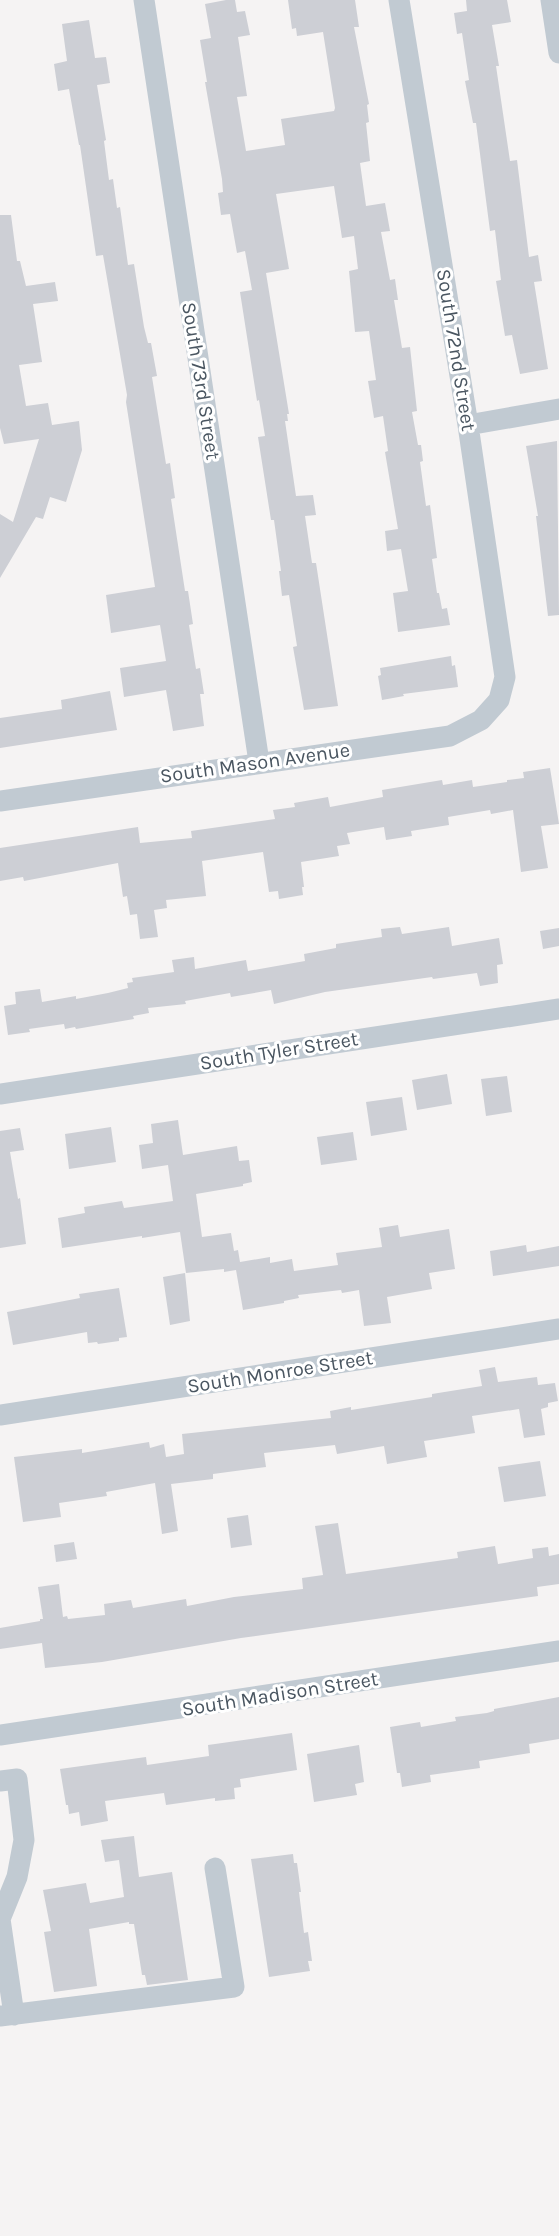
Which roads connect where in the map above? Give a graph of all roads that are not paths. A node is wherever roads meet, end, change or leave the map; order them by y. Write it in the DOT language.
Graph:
graph roads {
  1 [pos="144,0"];
  2 [pos="399,0"];
  3 [pos="551,0"];
  4 [pos="559,51"];
  5 [pos="559,410"];
  6 [pos="468,425"];
  7 [pos="499,700"];
  8 [pos="259,762"];
  9 [pos="0,801"];
  10 [pos="559,1010"];
  11 [pos="0,1094"];
  12 [pos="559,1329"];
  13 [pos="0,1414"];
  14 [pos="559,1651"];
  15 [pos="0,1736"];
  16 [pos="0,1781"];
  17 [pos="215,1868"];
  18 [pos="7,2016"];
  1 -- 8 [label="street, South 73rd Street"];
  2 -- 6 [label="street, South 72nd Street"];
  3 -- 4 [label="street"];
  5 -- 6 [label="street"];
  6 -- 7 [label="street, South 72nd Street"];
  7 -- 8 [label="street, South Mason Avenue"];
  8 -- 9 [label="street, South Mason Avenue"];
  10 -- 11 [label="street, South Tyler Street"];
  12 -- 13 [label="street, South Monroe Street"];
  14 -- 15 [label="street, South Madison Street"];
  16 -- 18 [label="street"];
  17 -- 18 [label="street"];
}
